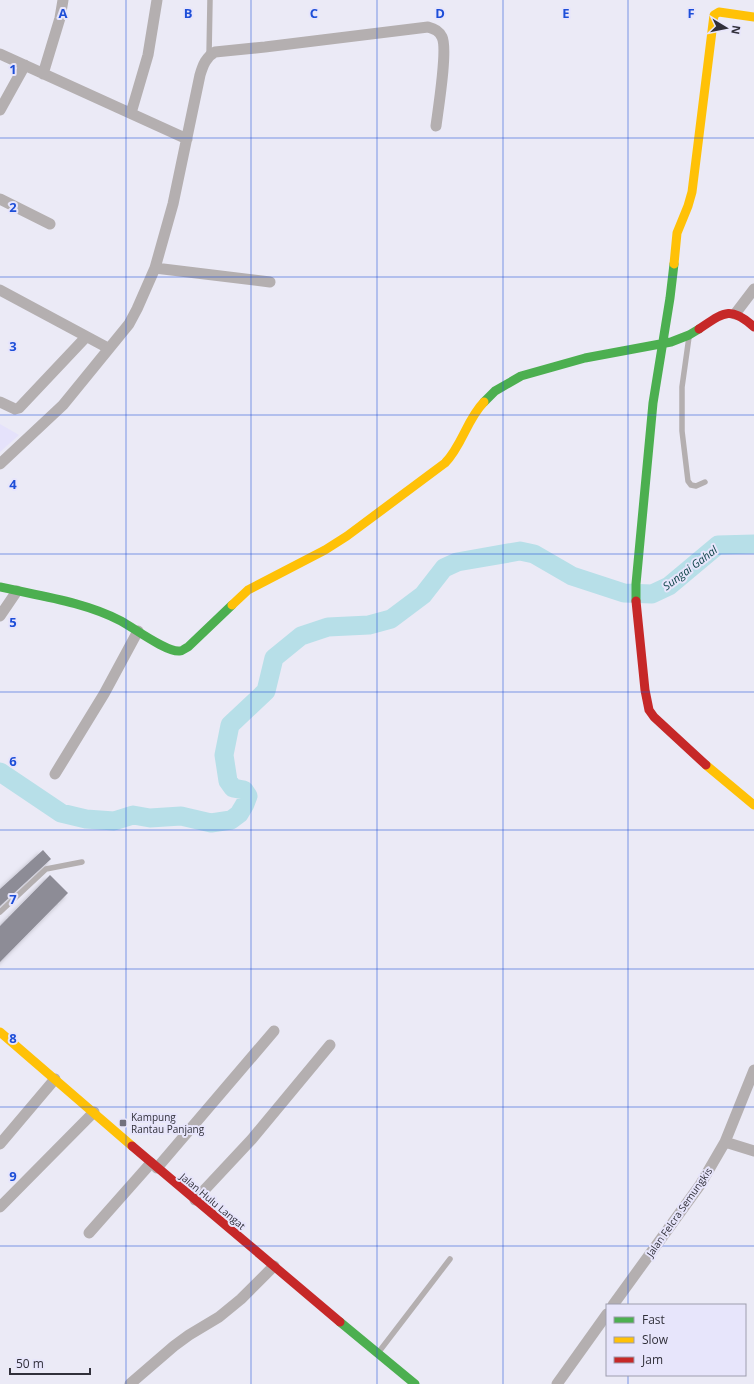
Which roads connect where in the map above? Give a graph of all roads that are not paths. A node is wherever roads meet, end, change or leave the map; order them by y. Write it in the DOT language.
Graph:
graph roads {
  1 [pos="63,0"];
  2 [pos="158,0"];
  3 [pos="210,0"];
  4 [pos="754,17"];
  5 [pos="0,54"];
  6 [pos="208,56"];
  7 [pos="25,65"];
  8 [pos="43,74"];
  9 [pos="0,110"];
  10 [pos="131,113"];
  11 [pos="436,126"];
  12 [pos="187,139"];
  13 [pos="0,199"];
  14 [pos="50,224"];
  15 [pos="155,268"];
  16 [pos="270,282"];
  17 [pos="754,289"];
  18 [pos="0,290"];
  19 [pos="735,314"];
  20 [pos="754,326"];
  21 [pos="689,335"];
  22 [pos="86,337"];
  23 [pos="662,344"];
  24 [pos="108,348"];
  25 [pos="0,402"];
  26 [pos="0,464"];
  27 [pos="705,482"];
  28 [pos="0,587"];
  29 [pos="17,591"];
  30 [pos="0,616"];
  31 [pos="138,631"];
  32 [pos="55,774"];
  33 [pos="754,805"];
  34 [pos="82,862"];
  35 [pos="0,912"];
  36 [pos="274,1031"];
  37 [pos="0,1032"];
  38 [pos="330,1045"];
  39 [pos="754,1070"];
  40 [pos="55,1079"];
  41 [pos="94,1112"];
  42 [pos="725,1142"];
  43 [pos="0,1144"];
  44 [pos="754,1151"];
  45 [pos="154,1166"];
  46 [pos="195,1200"];
  47 [pos="0,1207"];
  48 [pos="89,1233"];
  49 [pos="450,1258"];
  50 [pos="274,1266"];
  51 [pos="615,1304"];
  52 [pos="606,1315"];
  53 [pos="378,1353"];
  54 [pos="130,1384"];
  55 [pos="415,1384"];
  56 [pos="557,1384"];
  1 -- 8 [label="street"];
  2 -- 10 [label="street"];
  3 -- 6 [label="lane"];
  4 -- 23 [label="street"];
  5 -- 7 [label="street"];
  6 -- 11 [label="street"];
  6 -- 12 [label="street"];
  7 -- 8 [label="street"];
  7 -- 9 [label="street"];
  8 -- 10 [label="street"];
  10 -- 12 [label="street"];
  12 -- 15 [label="street"];
  13 -- 14 [label="street"];
  15 -- 16 [label="street"];
  15 -- 24 [label="street"];
  17 -- 19 [label="street"];
  18 -- 22 [label="street"];
  19 -- 20 [label="street"];
  19 -- 21 [label="street"];
  21 -- 23 [label="street"];
  21 -- 27 [label="lane"];
  22 -- 24 [label="street"];
  22 -- 25 [label="street"];
  23 -- 31 [label="street"];
  23 -- 33 [label="street"];
  24 -- 26 [label="street"];
  28 -- 29 [label="street"];
  29 -- 30 [label="street"];
  29 -- 31 [label="street"];
  31 -- 32 [label="street"];
  34 -- 35 [label="lane"];
  36 -- 45 [label="street"];
  37 -- 40 [label="street, Jalan Hulu Langat"];
  38 -- 46 [label="street"];
  39 -- 42 [label="street, Jalan Felcra Semungkis"];
  40 -- 41 [label="street, Jalan Hulu Langat"];
  40 -- 43 [label="street"];
  41 -- 45 [label="street, Jalan Hulu Langat"];
  41 -- 47 [label="street"];
  42 -- 44 [label="street"];
  42 -- 51 [label="street, Jalan Felcra Semungkis"];
  45 -- 46 [label="street, Jalan Hulu Langat"];
  45 -- 48 [label="street"];
  46 -- 50 [label="street, Jalan Hulu Langat"];
  49 -- 53 [label="lane"];
  50 -- 53 [label="street, Jalan Hulu Langat"];
  50 -- 54 [label="street"];
  52 -- 56 [label="street"];
  53 -- 55 [label="street, Jalan Hulu Langat"];
}
